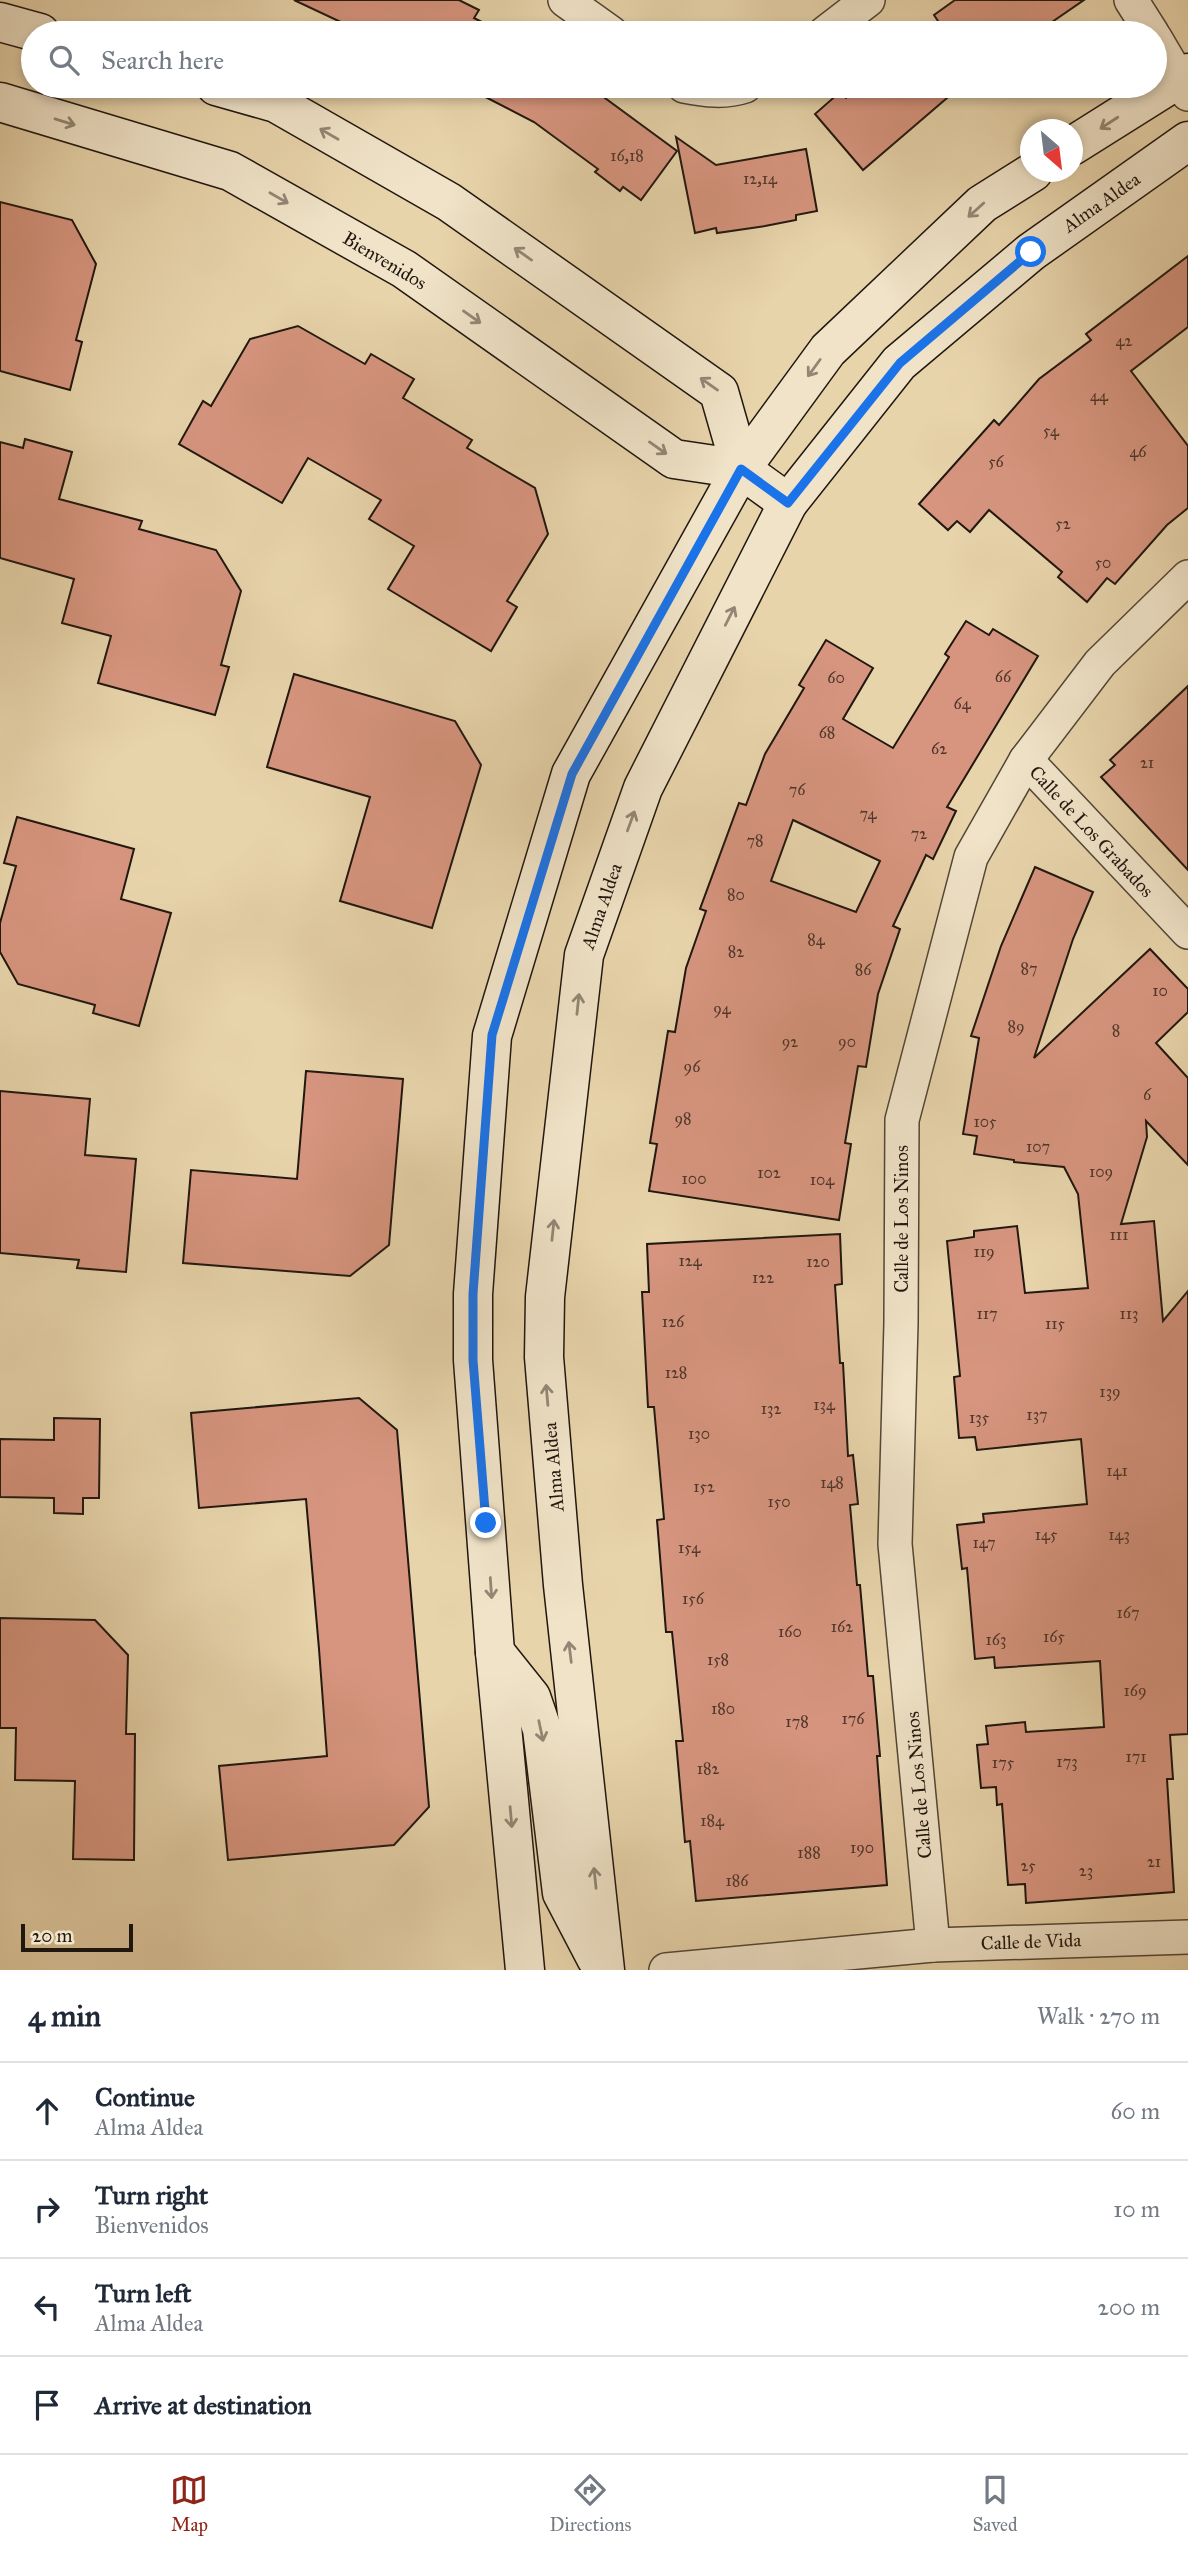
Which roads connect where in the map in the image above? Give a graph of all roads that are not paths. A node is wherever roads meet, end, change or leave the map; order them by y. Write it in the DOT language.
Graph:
graph roads {
  1 [pos="565,0"];
  2 [pos="867,0"];
  3 [pos="1131,0"];
  4 [pos="594,21"];
  5 [pos="840,21"];
  6 [pos="1144,21"];
  7 [pos="0,22"];
  8 [pos="21,28"];
  9 [pos="1167,56"];
  10 [pos="1185,82"];
  11 [pos="1167,92"];
  12 [pos="258,98"];
  13 [pos="1157,98"];
  14 [pos="0,102"];
  15 [pos="1083,140"];
  16 [pos="1188,141"];
  17 [pos="1020,180"];
  18 [pos="741,469"];
  19 [pos="788,503"];
  20 [pos="1188,576"];
  21 [pos="1026,760"];
  22 [pos="1188,932"];
  23 [pos="495,1652"];
  24 [pos="1188,1937"];
  25 [pos="933,1945"];
  26 [pos="525,1970"];
  27 [pos="604,1970"];
  28 [pos="666,1970"];
  1 -- 4 [label="street"];
  2 -- 5 [label="street"];
  3 -- 6 [label="street"];
  7 -- 8 [label="main road"];
  9 -- 10 [label="street"];
  10 -- 11 [label="main road, one-way"];
  18 -- 12 [label="main road, one-way"];
  13 -- 15 [label="main road, one-way"];
  14 -- 18 [label="main road, Bienvenidos, one-way"];
  16 -- 19 [label="main road, Alma Aldea"];
  17 -- 18 [label="main road, one-way"];
  18 -- 19 [label="main road, Bienvenidos"];
  18 -- 23 [label="main road, one-way"];
  27 -- 19 [label="main road, Alma Aldea, one-way"];
  20 -- 21 [label="street, Calle de Los Ninos"];
  21 -- 22 [label="street, Calle de Los Grabados"];
  21 -- 25 [label="street, Calle de Los Ninos"];
  23 -- 26 [label="main road, one-way"];
  23 -- 27 [label="main road, one-way"];
  24 -- 25 [label="street, Calle de Vida"];
  25 -- 28 [label="street, Calle de Vida"];
}
